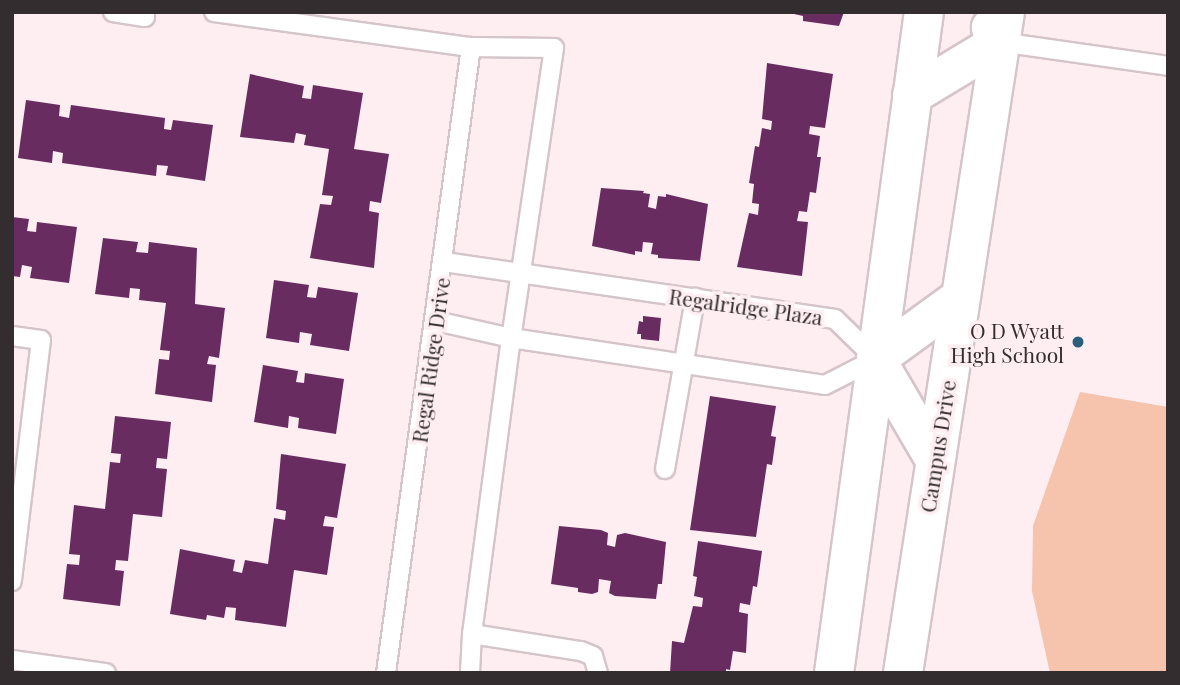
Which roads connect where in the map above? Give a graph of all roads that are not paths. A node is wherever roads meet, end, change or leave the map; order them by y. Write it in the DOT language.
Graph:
graph roads {
  1 [pos="113,12"];
  2 [pos="145,12"];
  3 [pos="214,12"];
  4 [pos="924,12"];
  5 [pos="996,22"];
  6 [pos="471,47"];
  7 [pos="1168,66"];
  8 [pos="912,95"];
  9 [pos="444,262"];
  10 [pos="521,274"];
  11 [pos="695,298"];
  12 [pos="960,298"];
  13 [pos="436,321"];
  14 [pos="12,336"];
  15 [pos="511,338"];
  16 [pos="876,359"];
  17 [pos="684,364"];
  18 [pos="935,460"];
  19 [pos="665,469"];
  20 [pos="12,581"];
  21 [pos="472,634"];
  22 [pos="12,660"];
  23 [pos="106,673"];
  24 [pos="386,673"];
  25 [pos="470,673"];
  26 [pos="598,673"];
  27 [pos="834,673"];
  28 [pos="903,673"];
  1 -- 2 [label="lane"];
  3 -- 6 [label="lane"];
  4 -- 8 [label="main road"];
  5 -- 7 [label="lane"];
  5 -- 8 [label="main road"];
  5 -- 12 [label="main road, Campus Drive"];
  6 -- 9 [label="lane, Regal Ridge Drive"];
  6 -- 10 [label="lane"];
  8 -- 16 [label="main road"];
  9 -- 10 [label="lane, Regalridge Plaza"];
  9 -- 13 [label="lane, Regal Ridge Drive"];
  10 -- 11 [label="lane, Regalridge Plaza"];
  10 -- 15 [label="lane"];
  11 -- 16 [label="lane, Regalridge Plaza"];
  11 -- 17 [label="lane"];
  12 -- 16 [label="main road"];
  12 -- 18 [label="main road, Campus Drive"];
  13 -- 15 [label="lane"];
  13 -- 24 [label="lane, Regal Ridge Drive"];
  14 -- 20 [label="lane"];
  15 -- 17 [label="lane"];
  15 -- 21 [label="lane"];
  16 -- 17 [label="lane"];
  16 -- 18 [label="main road"];
  16 -- 27 [label="main road"];
  17 -- 19 [label="lane"];
  18 -- 28 [label="main road, Campus Drive"];
  21 -- 25 [label="lane"];
  21 -- 26 [label="lane"];
  22 -- 23 [label="lane"];
}
